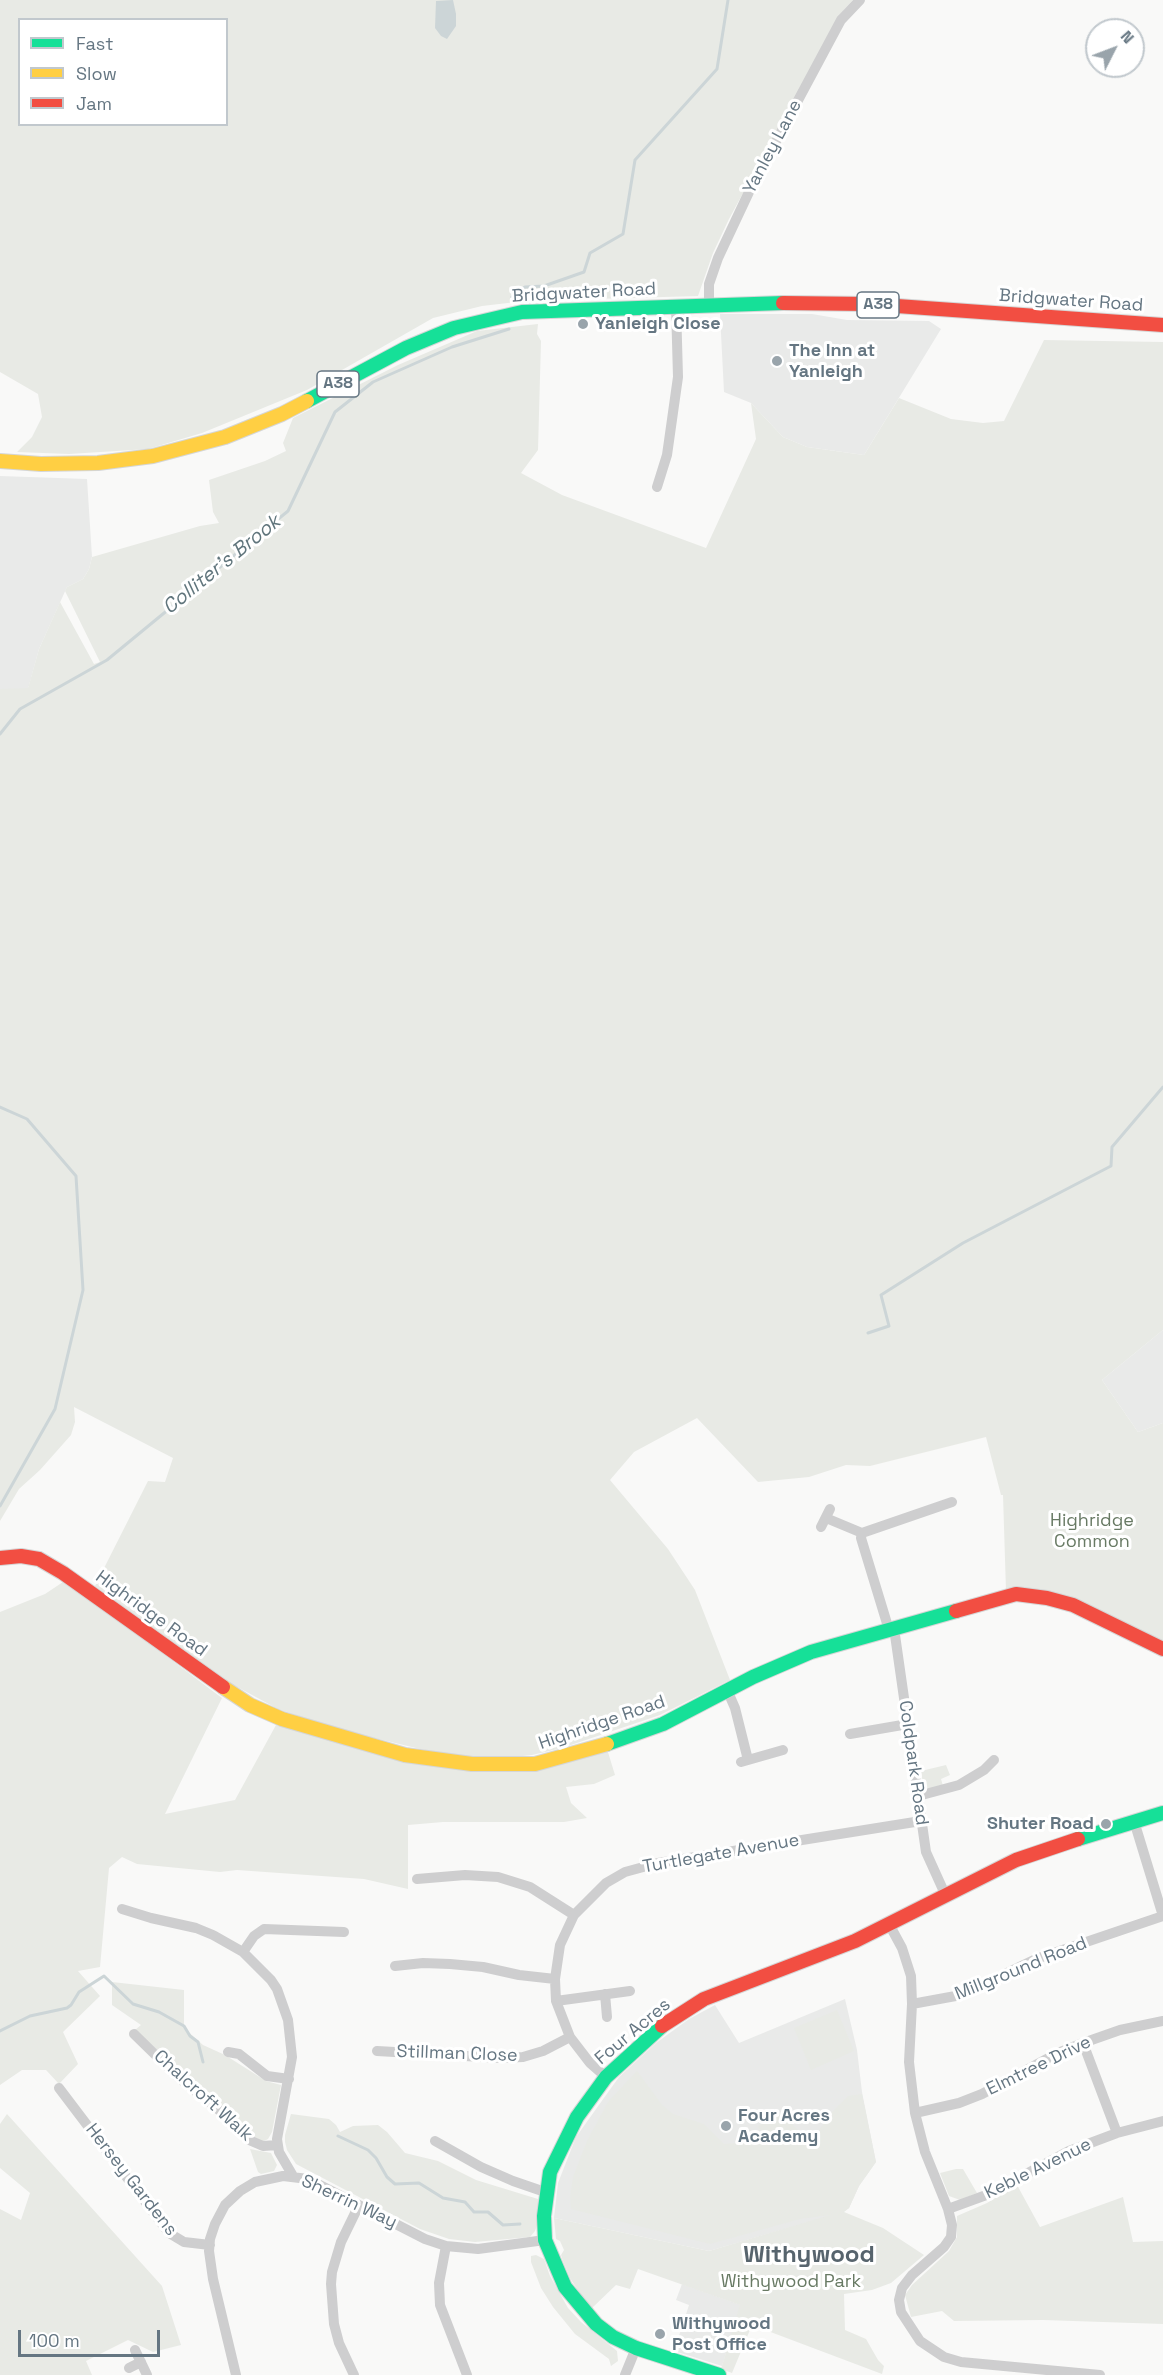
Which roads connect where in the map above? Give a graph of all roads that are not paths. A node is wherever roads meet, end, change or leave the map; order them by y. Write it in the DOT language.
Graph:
graph roads {
  1 [pos="860,0"];
  2 [pos="709,305"];
  3 [pos="676,306"];
  4 [pos="1163,325"];
  5 [pos="0,460"];
  6 [pos="657,487"];
  7 [pos="952,1502"];
  8 [pos="826,1518"];
  9 [pos="862,1533"];
  10 [pos="0,1558"];
  11 [pos="892,1629"];
  12 [pos="1163,1649"];
  13 [pos="728,1692"];
  14 [pos="908,1724"];
  15 [pos="850,1734"];
  16 [pos="783,1750"];
  17 [pos="994,1760"];
  18 [pos="918,1796"];
  19 [pos="1163,1813"];
  20 [pos="921,1821"];
  21 [pos="1134,1821"];
  22 [pos="417,1879"];
  23 [pos="945,1894"];
  24 [pos="122,1909"];
  25 [pos="574,1915"];
  26 [pos="1163,1916"];
  27 [pos="889,1924"];
  28 [pos="344,1932"];
  29 [pos="423,1951"];
  30 [pos="243,1952"];
  31 [pos="423,1963"];
  32 [pos="395,1966"];
  33 [pos="555,1979"];
  34 [pos="630,1991"];
  35 [pos="605,1994"];
  36 [pos="556,2001"];
  37 [pos="912,2004"];
  38 [pos="607,2017"];
  39 [pos="1163,2021"];
  40 [pos="134,2034"];
  41 [pos="570,2037"];
  42 [pos="1083,2043"];
  43 [pos="377,2051"];
  44 [pos="228,2052"];
  45 [pos="606,2077"];
  46 [pos="289,2079"];
  47 [pos="54,2101"];
  48 [pos="915,2113"];
  49 [pos="1163,2121"];
  50 [pos="1117,2133"];
  51 [pos="435,2141"];
  52 [pos="277,2145"];
  53 [pos="293,2176"];
  54 [pos="545,2192"];
  55 [pos="359,2205"];
  56 [pos="948,2209"];
  57 [pos="545,2240"];
  58 [pos="210,2245"];
  59 [pos="446,2246"];
  60 [pos="636,2348"];
  61 [pos="135,2350"];
  62 [pos="141,2362"];
  63 [pos="129,2368"];
  64 [pos="1046,2373"];
  65 [pos="147,2375"];
  66 [pos="236,2375"];
  67 [pos="354,2375"];
  68 [pos="467,2375"];
  69 [pos="625,2375"];
  70 [pos="719,2375"];
  71 [pos="1100,2375"];
  1 -- 2 [label="street, Yanley Lane"];
  2 -- 3 [label="main road, Bridgwater Road / A38"];
  2 -- 4 [label="main road, Bridgwater Road / A38"];
  3 -- 5 [label="main road, Bridgwater Road / A38"];
  3 -- 6 [label="street"];
  7 -- 9 [label="street"];
  8 -- 9 [label="street"];
  9 -- 11 [label="street, Coldpark Road"];
  10 -- 13 [label="main road, Highridge Road"];
  11 -- 12 [label="main road, Highridge Road"];
  11 -- 13 [label="main road, Highridge Road"];
  11 -- 14 [label="street, Coldpark Road"];
  13 -- 16 [label="street"];
  14 -- 15 [label="street"];
  14 -- 18 [label="street, Coldpark Road"];
  17 -- 18 [label="street"];
  18 -- 20 [label="street, Coldpark Road"];
  19 -- 21 [label="main road, Four Acres"];
  20 -- 23 [label="street, Coldpark Road"];
  20 -- 25 [label="street, Turtlegate Avenue"];
  21 -- 23 [label="main road, Four Acres"];
  21 -- 26 [label="street"];
  22 -- 25 [label="street"];
  23 -- 27 [label="main road, Four Acres"];
  24 -- 30 [label="street"];
  25 -- 33 [label="street, Turtlegate Avenue"];
  26 -- 37 [label="street, Millground Road"];
  27 -- 37 [label="street"];
  27 -- 45 [label="main road, Four Acres"];
  28 -- 30 [label="street"];
  29 -- 31 [label="street"];
  30 -- 46 [label="street"];
  31 -- 32 [label="street"];
  31 -- 33 [label="street"];
  33 -- 36 [label="street, Turtlegate Avenue"];
  34 -- 35 [label="street"];
  35 -- 36 [label="street"];
  35 -- 38 [label="street"];
  36 -- 41 [label="street, Turtlegate Avenue"];
  37 -- 48 [label="street"];
  39 -- 42 [label="street, Elmtree Drive"];
  40 -- 52 [label="street, Chalcroft Walk"];
  41 -- 43 [label="street, Stillman Close"];
  41 -- 45 [label="street, Turtlegate Avenue"];
  42 -- 48 [label="street, Elmtree Drive"];
  42 -- 50 [label="street"];
  44 -- 46 [label="street"];
  45 -- 54 [label="main road, Four Acres"];
  46 -- 52 [label="street"];
  47 -- 58 [label="street, Hersey Gardens"];
  48 -- 56 [label="street"];
  49 -- 50 [label="street, Keble Avenue"];
  50 -- 56 [label="street, Keble Avenue"];
  51 -- 54 [label="street"];
  52 -- 53 [label="street"];
  53 -- 55 [label="street, Sherrin Way"];
  53 -- 58 [label="street, Sherrin Way"];
  54 -- 57 [label="main road, Four Acres"];
  55 -- 59 [label="street, Sherrin Way"];
  55 -- 67 [label="street"];
  56 -- 64 [label="street"];
  57 -- 59 [label="street, Sherrin Way"];
  57 -- 60 [label="main road, Four Acres"];
  58 -- 66 [label="street, Sherrin Way"];
  59 -- 68 [label="street"];
  60 -- 69 [label="street"];
  60 -- 70 [label="main road, Four Acres"];
  61 -- 62 [label="street"];
  62 -- 63 [label="street"];
  62 -- 65 [label="street"];
  64 -- 71 [label="street"];
}
